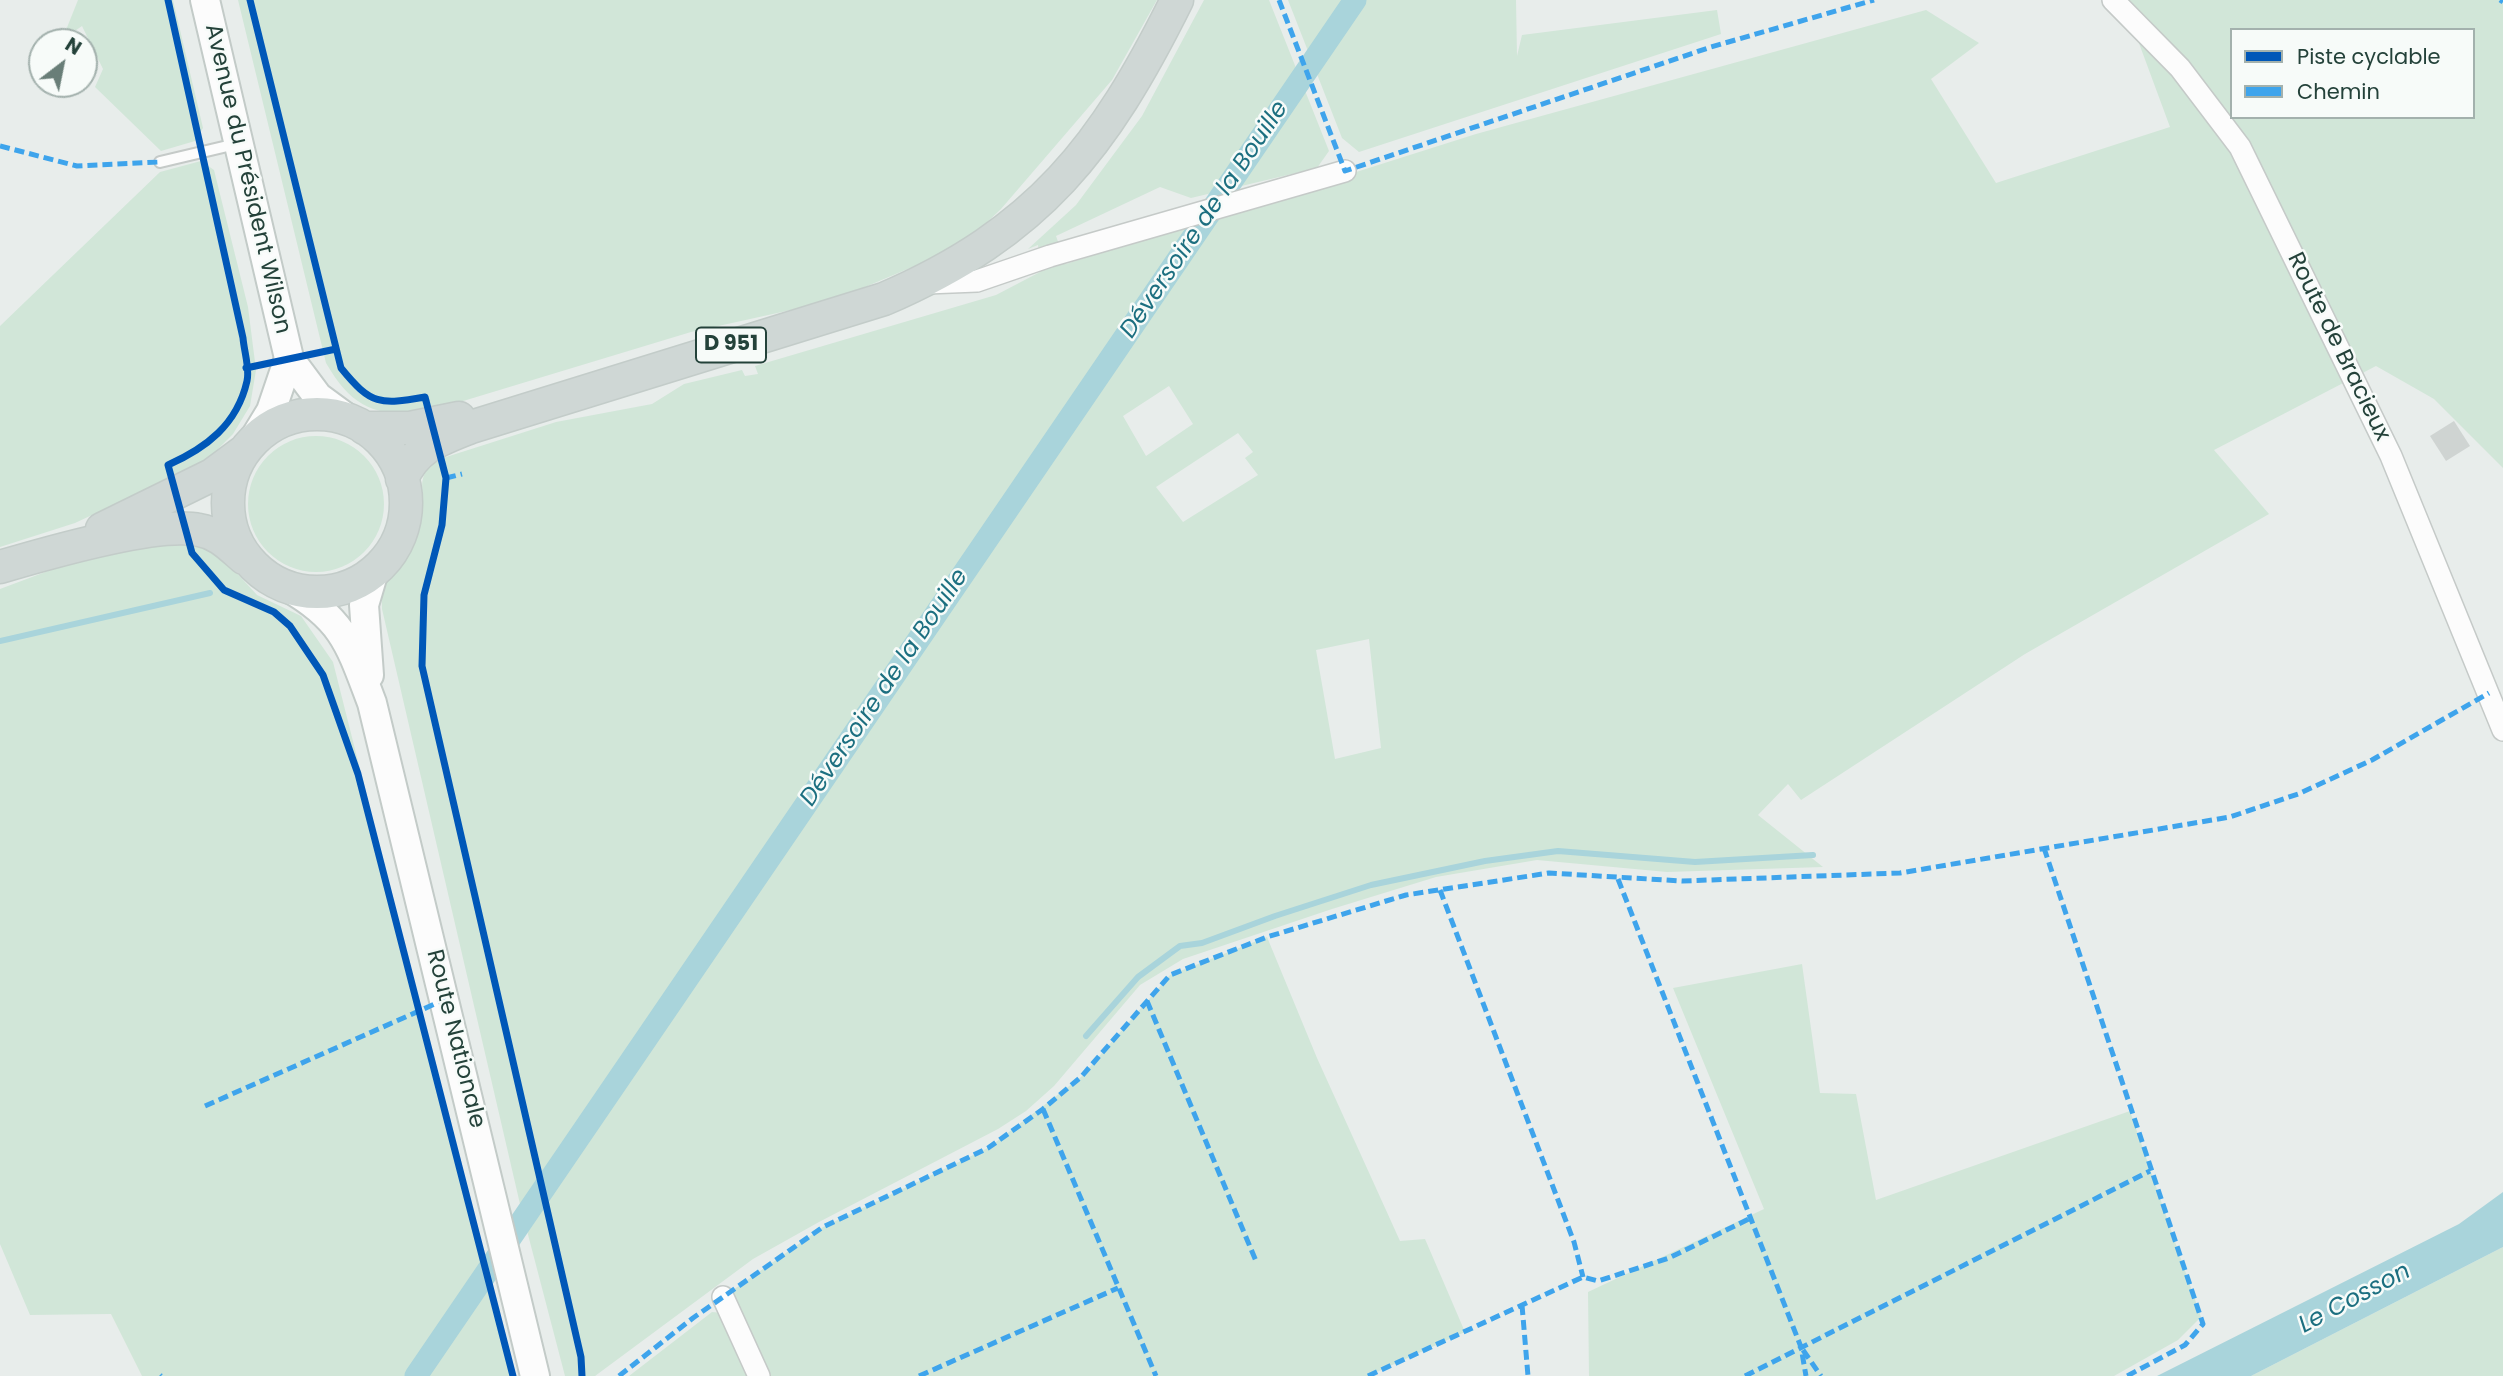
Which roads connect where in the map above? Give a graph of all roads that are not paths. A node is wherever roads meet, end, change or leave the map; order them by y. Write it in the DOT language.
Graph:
graph roads {
  1 [pos="205,0"];
  2 [pos="1177,0"];
  3 [pos="2113,0"];
  4 [pos="239,143"];
  5 [pos="160,162"];
  6 [pos="1345,171"];
  7 [pos="921,283"];
  8 [pos="289,358"];
  9 [pos="540,403"];
  10 [pos="358,425"];
  11 [pos="249,446"];
  12 [pos="402,479"];
  13 [pos="43,554"];
  14 [pos="250,563"];
  15 [pos="0,567"];
  16 [pos="374,572"];
  17 [pos="289,588"];
  18 [pos="372,703"];
  19 [pos="2503,730"];
  20 [pos="723,1297"];
  21 [pos="536,1376"];
  22 [pos="758,1376"];
  1 -- 4 [label="main road, Avenue du Président Wilson"];
  2 -- 7 [label="main road, D 951"];
  3 -- 19 [label="street, Route de Bracieux"];
  4 -- 5 [label="lane"];
  4 -- 8 [label="main road, Avenue du Président Wilson"];
  6 -- 7 [label="street"];
  7 -- 9 [label="main road, D 951"];
  8 -- 10 [label="main road, Avenue du Président Wilson"];
  8 -- 11 [label="main road, Avenue du Président Wilson"];
  9 -- 10 [label="main road, D 951"];
  9 -- 12 [label="main road, D 951"];
  10 -- 11 [label="main road"];
  10 -- 12 [label="main road"];
  11 -- 13 [label="main road"];
  11 -- 14 [label="main road"];
  12 -- 16 [label="main road"];
  13 -- 14 [label="main road"];
  13 -- 15 [label="main road"];
  14 -- 17 [label="main road"];
  16 -- 17 [label="main road"];
  16 -- 18 [label="main road, Route Nationale"];
  17 -- 18 [label="main road, Route Nationale"];
  18 -- 21 [label="main road, Route Nationale"];
  20 -- 22 [label="street"];
}
